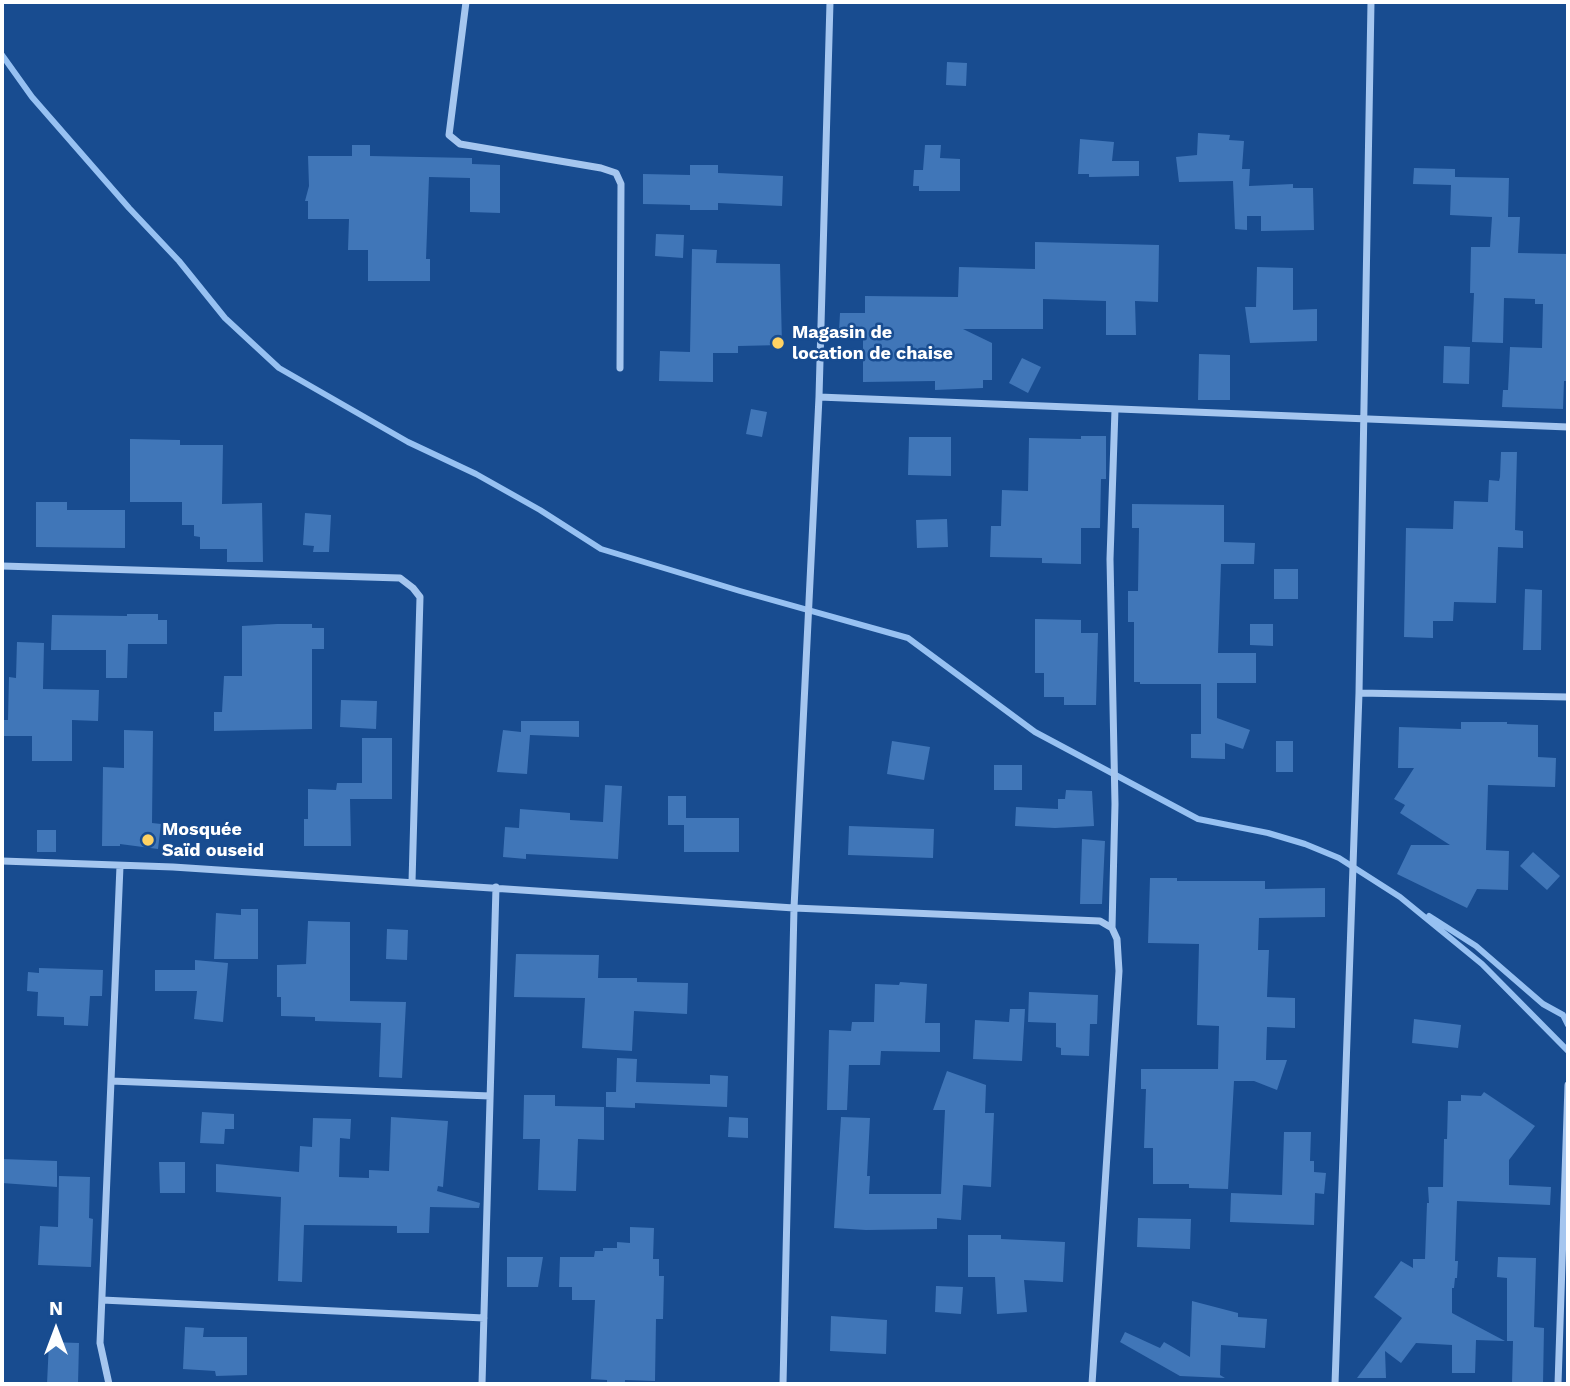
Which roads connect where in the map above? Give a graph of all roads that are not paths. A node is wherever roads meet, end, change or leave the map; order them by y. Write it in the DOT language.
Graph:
graph roads {
  1 [pos="466,2"];
  2 [pos="830,2"];
  3 [pos="1371,2"];
  4 [pos="620,368"];
  5 [pos="819,397"];
  6 [pos="1115,409"];
  7 [pos="1365,420"];
  8 [pos="1568,428"];
  9 [pos="2,566"];
  10 [pos="1359,693"];
  11 [pos="1568,697"];
  12 [pos="2,861"];
  13 [pos="120,866"];
  14 [pos="412,882"];
  15 [pos="496,887"];
  16 [pos="794,908"];
  17 [pos="1112,928"];
  18 [pos="111,1081"];
  19 [pos="1568,1085"];
  20 [pos="490,1096"];
  21 [pos="102,1300"];
  22 [pos="484,1318"];
  23 [pos="109,1384"];
  24 [pos="482,1384"];
  25 [pos="783,1384"];
  26 [pos="1092,1384"];
  27 [pos="1335,1384"];
  28 [pos="1558,1384"];
  1 -- 4 [label="street"];
  2 -- 5 [label="street"];
  3 -- 7 [label="street"];
  5 -- 6 [label="street"];
  5 -- 16 [label="street"];
  6 -- 7 [label="street"];
  6 -- 17 [label="street"];
  7 -- 8 [label="street"];
  7 -- 10 [label="street"];
  9 -- 14 [label="street"];
  10 -- 11 [label="street"];
  10 -- 27 [label="street"];
  12 -- 13 [label="street"];
  13 -- 14 [label="street"];
  13 -- 18 [label="street"];
  14 -- 15 [label="street"];
  15 -- 16 [label="street"];
  15 -- 20 [label="street"];
  16 -- 17 [label="street"];
  16 -- 25 [label="street"];
  17 -- 26 [label="street"];
  18 -- 20 [label="street"];
  18 -- 21 [label="street"];
  19 -- 28 [label="street"];
  20 -- 22 [label="street"];
  21 -- 22 [label="street"];
  21 -- 23 [label="street"];
  22 -- 24 [label="street"];
}
